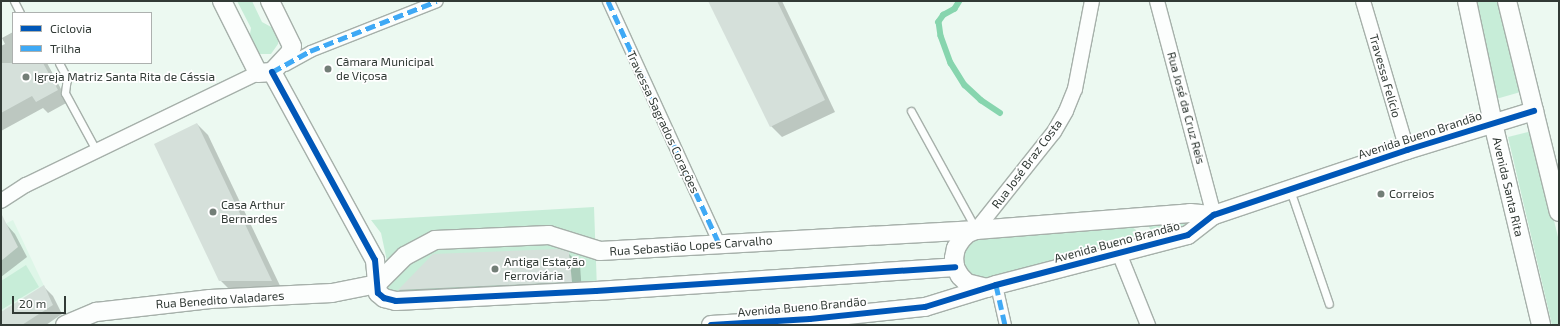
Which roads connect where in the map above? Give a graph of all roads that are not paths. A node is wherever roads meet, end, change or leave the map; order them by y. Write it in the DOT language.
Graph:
graph roads {
  1 [pos="14,1"];
  2 [pos="222,1"];
  3 [pos="270,1"];
  4 [pos="437,1"];
  5 [pos="608,1"];
  6 [pos="1092,1"];
  7 [pos="1157,1"];
  8 [pos="1363,1"];
  9 [pos="1467,1"];
  10 [pos="1507,1"];
  11 [pos="20,12"];
  12 [pos="59,64"];
  13 [pos="265,72"];
  14 [pos="911,111"];
  15 [pos="1534,111"];
  16 [pos="1493,123"];
  17 [pos="96,150"];
  18 [pos="1407,150"];
  19 [pos="1290,190"];
  20 [pos="1,201"];
  21 [pos="1559,212"];
  22 [pos="1214,215"];
  23 [pos="1134,218"];
  24 [pos="976,230"];
  25 [pos="719,243"];
  26 [pos="1127,251"];
  27 [pos="955,267"];
  28 [pos="377,284"];
  29 [pos="992,287"];
  30 [pos="1329,304"];
  31 [pos="810,322"];
  32 [pos="65,325"];
  33 [pos="711,325"];
  34 [pos="1005,325"];
  35 [pos="1148,325"];
  36 [pos="1541,325"];
  1 -- 11 [label="lane"];
  2 -- 13 [label="street"];
  3 -- 13 [label="street"];
  4 -- 13 [label="street"];
  5 -- 25 [label="street, Travessa Sagrados Corações"];
  6 -- 24 [label="street, Rua José Braz Costa"];
  7 -- 22 [label="street, Rua José da Cruz Reis"];
  8 -- 18 [label="street, Travessa Felício"];
  9 -- 16 [label="street, Avenida Santa Rita"];
  10 -- 15 [label="street"];
  12 -- 17 [label="lane"];
  13 -- 17 [label="street"];
  13 -- 28 [label="street"];
  14 -- 24 [label="lane"];
  15 -- 16 [label="street, Avenida Bueno Brandão"];
  15 -- 21 [label="street"];
  16 -- 18 [label="street, Avenida Bueno Brandão"];
  16 -- 36 [label="street, Avenida Santa Rita"];
  17 -- 20 [label="street"];
  18 -- 19 [label="street, Avenida Bueno Brandão"];
  19 -- 22 [label="street, Avenida Bueno Brandão"];
  19 -- 30 [label="lane"];
  22 -- 23 [label="street, Rua Sebastião Lopes Carvalho"];
  22 -- 26 [label="street, Avenida Bueno Brandão"];
  23 -- 24 [label="street, Rua Sebastião Lopes Carvalho"];
  23 -- 26 [label="street"];
  24 -- 25 [label="street, Rua Sebastião Lopes Carvalho"];
  24 -- 27 [label="street"];
  25 -- 28 [label="street, Rua Sebastião Lopes Carvalho"];
  26 -- 29 [label="street, Avenida Bueno Brandão"];
  26 -- 35 [label="street"];
  27 -- 28 [label="street"];
  27 -- 29 [label="street"];
  28 -- 32 [label="street, Rua Benedito Valadares"];
  29 -- 31 [label="street, Avenida Bueno Brandão"];
  29 -- 34 [label="street"];
  31 -- 33 [label="street, Avenida Bueno Brandão"];
}
